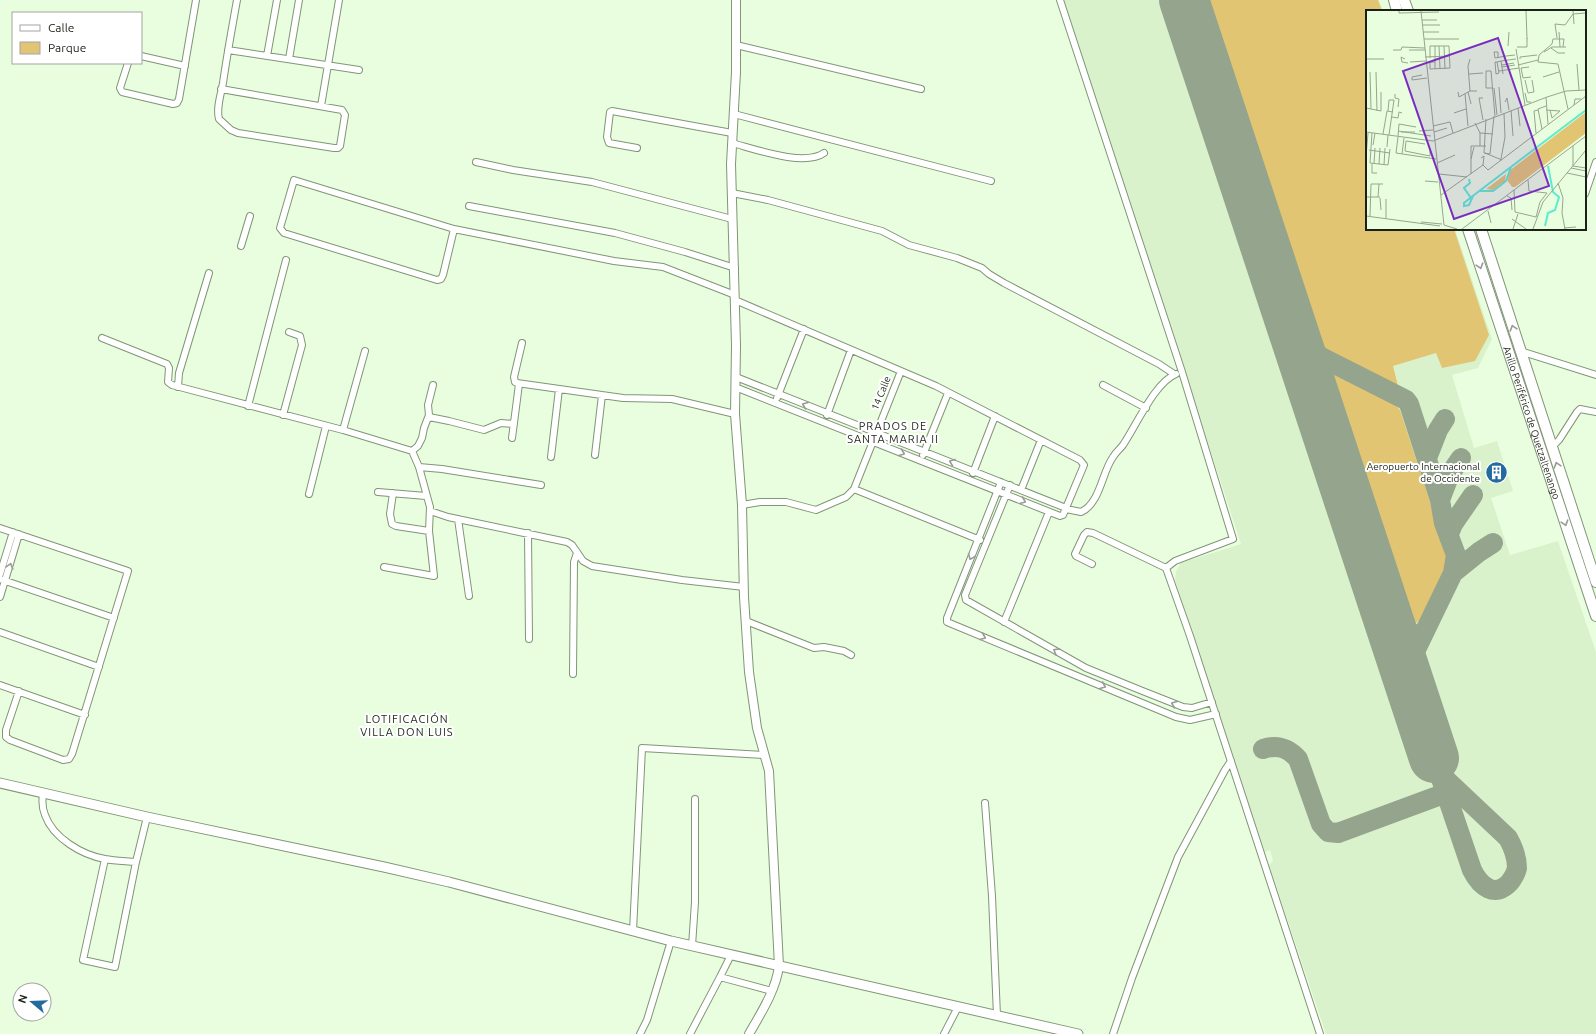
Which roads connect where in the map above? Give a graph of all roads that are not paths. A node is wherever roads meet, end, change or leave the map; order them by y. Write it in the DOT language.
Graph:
graph roads {
  1 [pos="196,0"];
  2 [pos="237,0"];
  3 [pos="277,0"];
  4 [pos="300,0"];
  5 [pos="339,0"];
  6 [pos="736,0"];
  7 [pos="1060,0"];
  8 [pos="1394,0"];
  9 [pos="1404,0"];
  10 [pos="1397,10"];
  11 [pos="1408,10"];
  12 [pos="736,45"];
  13 [pos="228,50"];
  14 [pos="142,56"];
  15 [pos="267,56"];
  16 [pos="289,59"];
  17 [pos="128,64"];
  18 [pos="185,66"];
  19 [pos="328,66"];
  20 [pos="359,70"];
  21 [pos="221,89"];
  22 [pos="921,89"];
  23 [pos="321,106"];
  24 [pos="734,114"];
  25 [pos="732,133"];
  26 [pos="732,143"];
  27 [pos="637,148"];
  28 [pos="824,153"];
  29 [pos="476,162"];
  30 [pos="1596,162"];
  31 [pos="991,181"];
  32 [pos="1586,191"];
  33 [pos="732,193"];
  34 [pos="469,206"];
  35 [pos="250,216"];
  36 [pos="732,219"];
  37 [pos="454,229"];
  38 [pos="1468,230"];
  39 [pos="1481,230"];
  40 [pos="241,246"];
  41 [pos="286,260"];
  42 [pos="735,268"];
  43 [pos="208,273"];
  44 [pos="735,297"];
  45 [pos="804,330"];
  46 [pos="289,332"];
  47 [pos="102,338"];
  48 [pos="522,343"];
  49 [pos="365,350"];
  50 [pos="851,350"];
  51 [pos="1520,351"];
  52 [pos="901,371"];
  53 [pos="1182,372"];
  54 [pos="1174,374"];
  55 [pos="1596,375"];
  56 [pos="736,377"];
  57 [pos="519,384"];
  58 [pos="433,385"];
  59 [pos="1103,385"];
  60 [pos="178,387"];
  61 [pos="735,387"];
  62 [pos="559,389"];
  63 [pos="948,393"];
  64 [pos="779,394"];
  65 [pos="602,395"];
  66 [pos="775,404"];
  67 [pos="248,406"];
  68 [pos="1146,408"];
  69 [pos="1596,412"];
  70 [pos="828,413"];
  71 [pos="735,414"];
  72 [pos="283,415"];
  73 [pos="995,416"];
  74 [pos="429,418"];
  75 [pos="824,423"];
  76 [pos="514,424"];
  77 [pos="326,426"];
  78 [pos="343,430"];
  79 [pos="876,432"];
  80 [pos="512,438"];
  81 [pos="1041,440"];
  82 [pos="872,442"];
  83 [pos="1552,447"];
  84 [pos="412,451"];
  85 [pos="924,451"];
  86 [pos="595,455"];
  87 [pos="551,457"];
  88 [pos="920,460"];
  89 [pos="419,467"];
  90 [pos="974,471"];
  91 [pos="970,480"];
  92 [pos="1001,482"];
  93 [pos="541,485"];
  94 [pos="1010,485"];
  95 [pos="854,489"];
  96 [pos="1021,490"];
  97 [pos="997,491"];
  98 [pos="378,492"];
  99 [pos="393,493"];
  100 [pos="309,494"];
  101 [pos="1006,494"];
  102 [pos="426,496"];
  103 [pos="742,505"];
  104 [pos="1066,509"];
  105 [pos="430,511"];
  106 [pos="1050,512"];
  107 [pos="458,519"];
  108 [pos="0,528"];
  109 [pos="429,531"];
  110 [pos="16,533"];
  111 [pos="528,533"];
  112 [pos="978,539"];
  113 [pos="987,543"];
  114 [pos="577,553"];
  115 [pos="1092,564"];
  116 [pos="384,567"];
  117 [pos="1166,568"];
  118 [pos="0,574"];
  119 [pos="3,580"];
  120 [pos="1596,582"];
  121 [pos="744,587"];
  122 [pos="469,596"];
  123 [pos="0,598"];
  124 [pos="1593,601"];
  125 [pos="1596,616"];
  126 [pos="114,618"];
  127 [pos="746,621"];
  128 [pos="1004,622"];
  129 [pos="0,632"];
  130 [pos="529,639"];
  131 [pos="851,655"];
  132 [pos="1076,662"];
  133 [pos="99,667"];
  134 [pos="1086,668"];
  135 [pos="1071,673"];
  136 [pos="573,674"];
  137 [pos="1082,677"];
  138 [pos="0,685"];
  139 [pos="1140,690"];
  140 [pos="19,691"];
  141 [pos="1136,700"];
  142 [pos="1212,702"];
  143 [pos="1216,714"];
  144 [pos="85,715"];
  145 [pos="764,755"];
  146 [pos="1231,761"];
  147 [pos="0,783"];
  148 [pos="42,794"];
  149 [pos="695,799"];
  150 [pos="985,803"];
  151 [pos="147,817"];
  152 [pos="105,859"];
  153 [pos="136,862"];
  154 [pos="633,931"];
  155 [pos="670,941"];
  156 [pos="692,946"];
  157 [pos="731,955"];
  158 [pos="779,966"];
  159 [pos="720,978"];
  160 [pos="772,991"];
  161 [pos="958,1007"];
  162 [pos="997,1016"];
  163 [pos="640,1034"];
  164 [pos="690,1034"];
  165 [pos="749,1034"];
  166 [pos="944,1034"];
  167 [pos="1078,1034"];
  168 [pos="1113,1034"];
  169 [pos="1320,1034"];
  1 -- 18 [label="street"];
  2 -- 13 [label="street"];
  3 -- 15 [label="street"];
  4 -- 16 [label="street"];
  5 -- 19 [label="street"];
  6 -- 12 [label="street"];
  7 -- 53 [label="street"];
  8 -- 10 [label="highway"];
  9 -- 11 [label="highway"];
  12 -- 22 [label="street"];
  12 -- 24 [label="street"];
  13 -- 15 [label="street"];
  13 -- 21 [label="street"];
  14 -- 18 [label="street"];
  15 -- 16 [label="street"];
  16 -- 19 [label="street"];
  17 -- 18 [label="street"];
  19 -- 20 [label="street"];
  19 -- 23 [label="street"];
  21 -- 23 [label="street"];
  21 -- 23 [label="street"];
  24 -- 25 [label="street"];
  24 -- 31 [label="street"];
  25 -- 26 [label="street"];
  25 -- 27 [label="street"];
  26 -- 28 [label="street"];
  26 -- 33 [label="street"];
  29 -- 36 [label="street"];
  30 -- 32 [label="street"];
  33 -- 36 [label="street"];
  33 -- 54 [label="street"];
  34 -- 42 [label="street"];
  35 -- 40 [label="street"];
  36 -- 42 [label="street"];
  37 -- 37 [label="street"];
  37 -- 44 [label="street"];
  38 -- 124 [label="highway, Anillo Periférico de Quetzaltenango, one-way"];
  51 -- 39 [label="highway, Anillo Periférico de Quetzaltenango, one-way"];
  41 -- 67 [label="street"];
  42 -- 44 [label="street"];
  43 -- 60 [label="street"];
  44 -- 45 [label="street"];
  44 -- 56 [label="street"];
  45 -- 50 [label="street"];
  45 -- 64 [label="street"];
  46 -- 72 [label="street"];
  47 -- 60 [label="street"];
  48 -- 57 [label="street"];
  49 -- 78 [label="street"];
  50 -- 52 [label="street"];
  50 -- 70 [label="street"];
  51 -- 55 [label="street"];
  51 -- 83 [label="highway, Anillo Periférico de Quetzaltenango"];
  52 -- 63 [label="street"];
  52 -- 79 [label="street, 14 Calle"];
  53 -- 54 [label="street"];
  53 -- 117 [label="street"];
  54 -- 68 [label="street"];
  56 -- 61 [label="street"];
  56 -- 64 [label="street"];
  57 -- 62 [label="street"];
  57 -- 76 [label="street"];
  58 -- 74 [label="street"];
  59 -- 68 [label="street"];
  60 -- 67 [label="street"];
  61 -- 66 [label="street"];
  61 -- 71 [label="street"];
  62 -- 65 [label="street"];
  62 -- 87 [label="street"];
  63 -- 73 [label="street"];
  63 -- 85 [label="street"];
  64 -- 66 [label="street"];
  70 -- 64 [label="street, one-way"];
  65 -- 71 [label="street"];
  65 -- 86 [label="street"];
  66 -- 75 [label="street"];
  67 -- 72 [label="street"];
  68 -- 104 [label="street"];
  69 -- 83 [label="street"];
  70 -- 75 [label="street"];
  70 -- 79 [label="street"];
  71 -- 103 [label="street"];
  72 -- 77 [label="street"];
  73 -- 81 [label="street"];
  73 -- 90 [label="street"];
  74 -- 76 [label="street"];
  74 -- 84 [label="street"];
  75 -- 82 [label="street"];
  76 -- 80 [label="street"];
  77 -- 78 [label="street"];
  77 -- 100 [label="street"];
  78 -- 84 [label="street"];
  79 -- 82 [label="street, 14 Calle"];
  79 -- 85 [label="street"];
  81 -- 96 [label="street"];
  81 -- 104 [label="street"];
  82 -- 88 [label="street, one-way"];
  82 -- 95 [label="street, 14 Calle"];
  120 -- 83 [label="highway, Anillo Periférico de Quetzaltenango, one-way"];
  84 -- 89 [label="street"];
  85 -- 88 [label="street"];
  90 -- 85 [label="street, one-way"];
  88 -- 91 [label="street"];
  89 -- 93 [label="street"];
  89 -- 102 [label="street"];
  90 -- 91 [label="street"];
  90 -- 92 [label="street"];
  91 -- 97 [label="street"];
  92 -- 94 [label="street"];
  92 -- 97 [label="street"];
  94 -- 96 [label="street"];
  94 -- 101 [label="street"];
  95 -- 103 [label="street"];
  95 -- 112 [label="street"];
  96 -- 104 [label="street"];
  97 -- 101 [label="street"];
  97 -- 112 [label="street"];
  98 -- 99 [label="street"];
  99 -- 102 [label="street"];
  99 -- 109 [label="street"];
  101 -- 106 [label="street, one-way"];
  101 -- 113 [label="street"];
  102 -- 105 [label="street"];
  103 -- 121 [label="street"];
  104 -- 106 [label="street"];
  105 -- 107 [label="street"];
  105 -- 109 [label="street"];
  106 -- 128 [label="street"];
  107 -- 111 [label="street"];
  107 -- 122 [label="street"];
  108 -- 110 [label="street"];
  109 -- 116 [label="street"];
  110 -- 118 [label="street"];
  119 -- 110 [label="street, one-way"];
  110 -- 126 [label="street"];
  111 -- 114 [label="street"];
  111 -- 130 [label="street"];
  112 -- 113 [label="street"];
  112 -- 135 [label="street, one-way"];
  113 -- 128 [label="street"];
  114 -- 121 [label="street"];
  114 -- 136 [label="street"];
  115 -- 117 [label="street"];
  117 -- 142 [label="street"];
  119 -- 123 [label="street"];
  119 -- 126 [label="street"];
  121 -- 127 [label="street"];
  124 -- 125 [label="highway, Anillo Periférico de Quetzaltenango"];
  126 -- 133 [label="street"];
  127 -- 131 [label="street"];
  127 -- 145 [label="street"];
  132 -- 128 [label="street, one-way"];
  129 -- 133 [label="street"];
  132 -- 134 [label="street"];
  132 -- 135 [label="street"];
  133 -- 144 [label="street"];
  134 -- 137 [label="street"];
  134 -- 139 [label="street"];
  135 -- 137 [label="street"];
  137 -- 141 [label="street, one-way"];
  138 -- 140 [label="street"];
  139 -- 141 [label="street"];
  142 -- 139 [label="street, one-way"];
  140 -- 144 [label="street"];
  140 -- 144 [label="street"];
  141 -- 143 [label="street"];
  142 -- 143 [label="street"];
  143 -- 146 [label="street"];
  145 -- 154 [label="street"];
  145 -- 158 [label="street"];
  146 -- 168 [label="street"];
  146 -- 169 [label="street"];
  147 -- 148 [label="main road"];
  148 -- 151 [label="main road"];
  148 -- 152 [label="street"];
  149 -- 156 [label="street"];
  150 -- 162 [label="street"];
  151 -- 153 [label="street"];
  151 -- 154 [label="main road"];
  152 -- 153 [label="street"];
  152 -- 153 [label="street"];
  154 -- 155 [label="main road"];
  155 -- 156 [label="main road"];
  155 -- 163 [label="street"];
  156 -- 157 [label="main road"];
  157 -- 158 [label="main road"];
  157 -- 159 [label="street"];
  158 -- 160 [label="street"];
  158 -- 161 [label="main road"];
  159 -- 160 [label="street"];
  159 -- 164 [label="street"];
  160 -- 165 [label="street"];
  161 -- 162 [label="main road"];
  161 -- 166 [label="street"];
  162 -- 167 [label="main road"];
}
